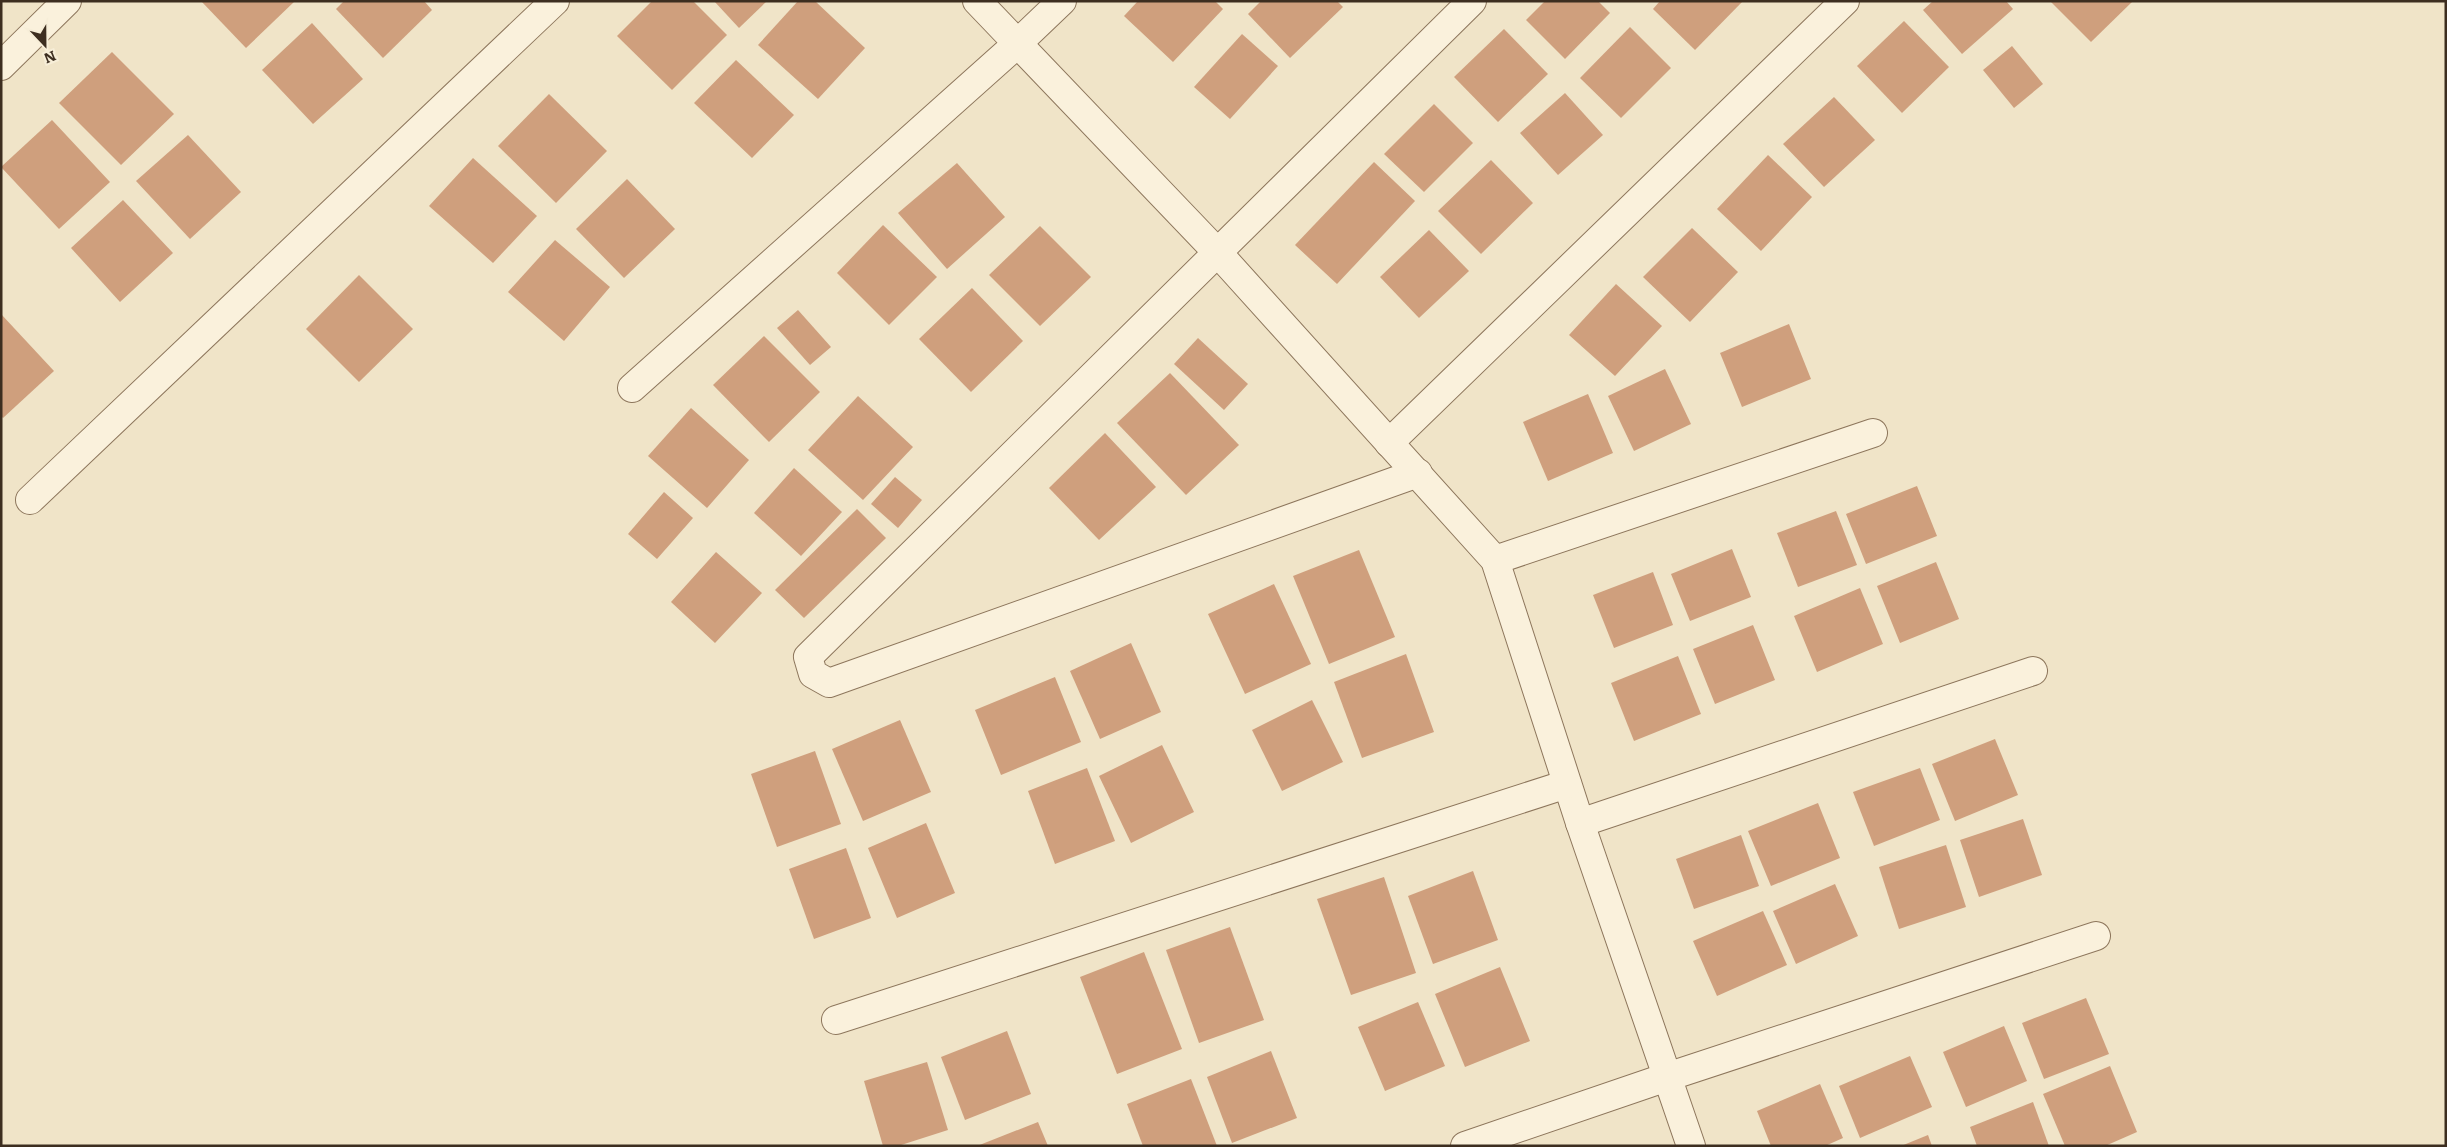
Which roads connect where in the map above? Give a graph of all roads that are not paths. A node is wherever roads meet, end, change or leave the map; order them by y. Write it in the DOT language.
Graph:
graph roads {
  1 [pos="555,1"];
  2 [pos="977,1"];
  3 [pos="1062,1"];
  4 [pos="1472,1"];
  5 [pos="1845,1"];
  6 [pos="63,3"];
  7 [pos="1016,44"];
  8 [pos="1,66"];
  9 [pos="1218,253"];
  10 [pos="632,388"];
  11 [pos="1873,433"];
  12 [pos="1389,444"];
  13 [pos="1418,473"];
  14 [pos="30,500"];
  15 [pos="1495,560"];
  16 [pos="2033,671"];
  17 [pos="1567,784"];
  18 [pos="1580,823"];
  19 [pos="2096,936"];
  20 [pos="836,1020"];
  21 [pos="1667,1077"];
  22 [pos="1465,1146"];
  23 [pos="1691,1146"];
  1 -- 14 [label="street"];
  2 -- 7 [label="street"];
  3 -- 7 [label="street"];
  4 -- 9 [label="street"];
  5 -- 12 [label="street"];
  6 -- 8 [label="street"];
  7 -- 9 [label="street"];
  7 -- 10 [label="street"];
  9 -- 12 [label="street"];
  9 -- 13 [label="street"];
  11 -- 15 [label="street"];
  12 -- 13 [label="street"];
  13 -- 15 [label="street"];
  15 -- 17 [label="street"];
  16 -- 18 [label="street"];
  17 -- 18 [label="street"];
  17 -- 20 [label="street"];
  18 -- 21 [label="street"];
  19 -- 21 [label="street"];
  21 -- 22 [label="street"];
  21 -- 23 [label="street"];
}
